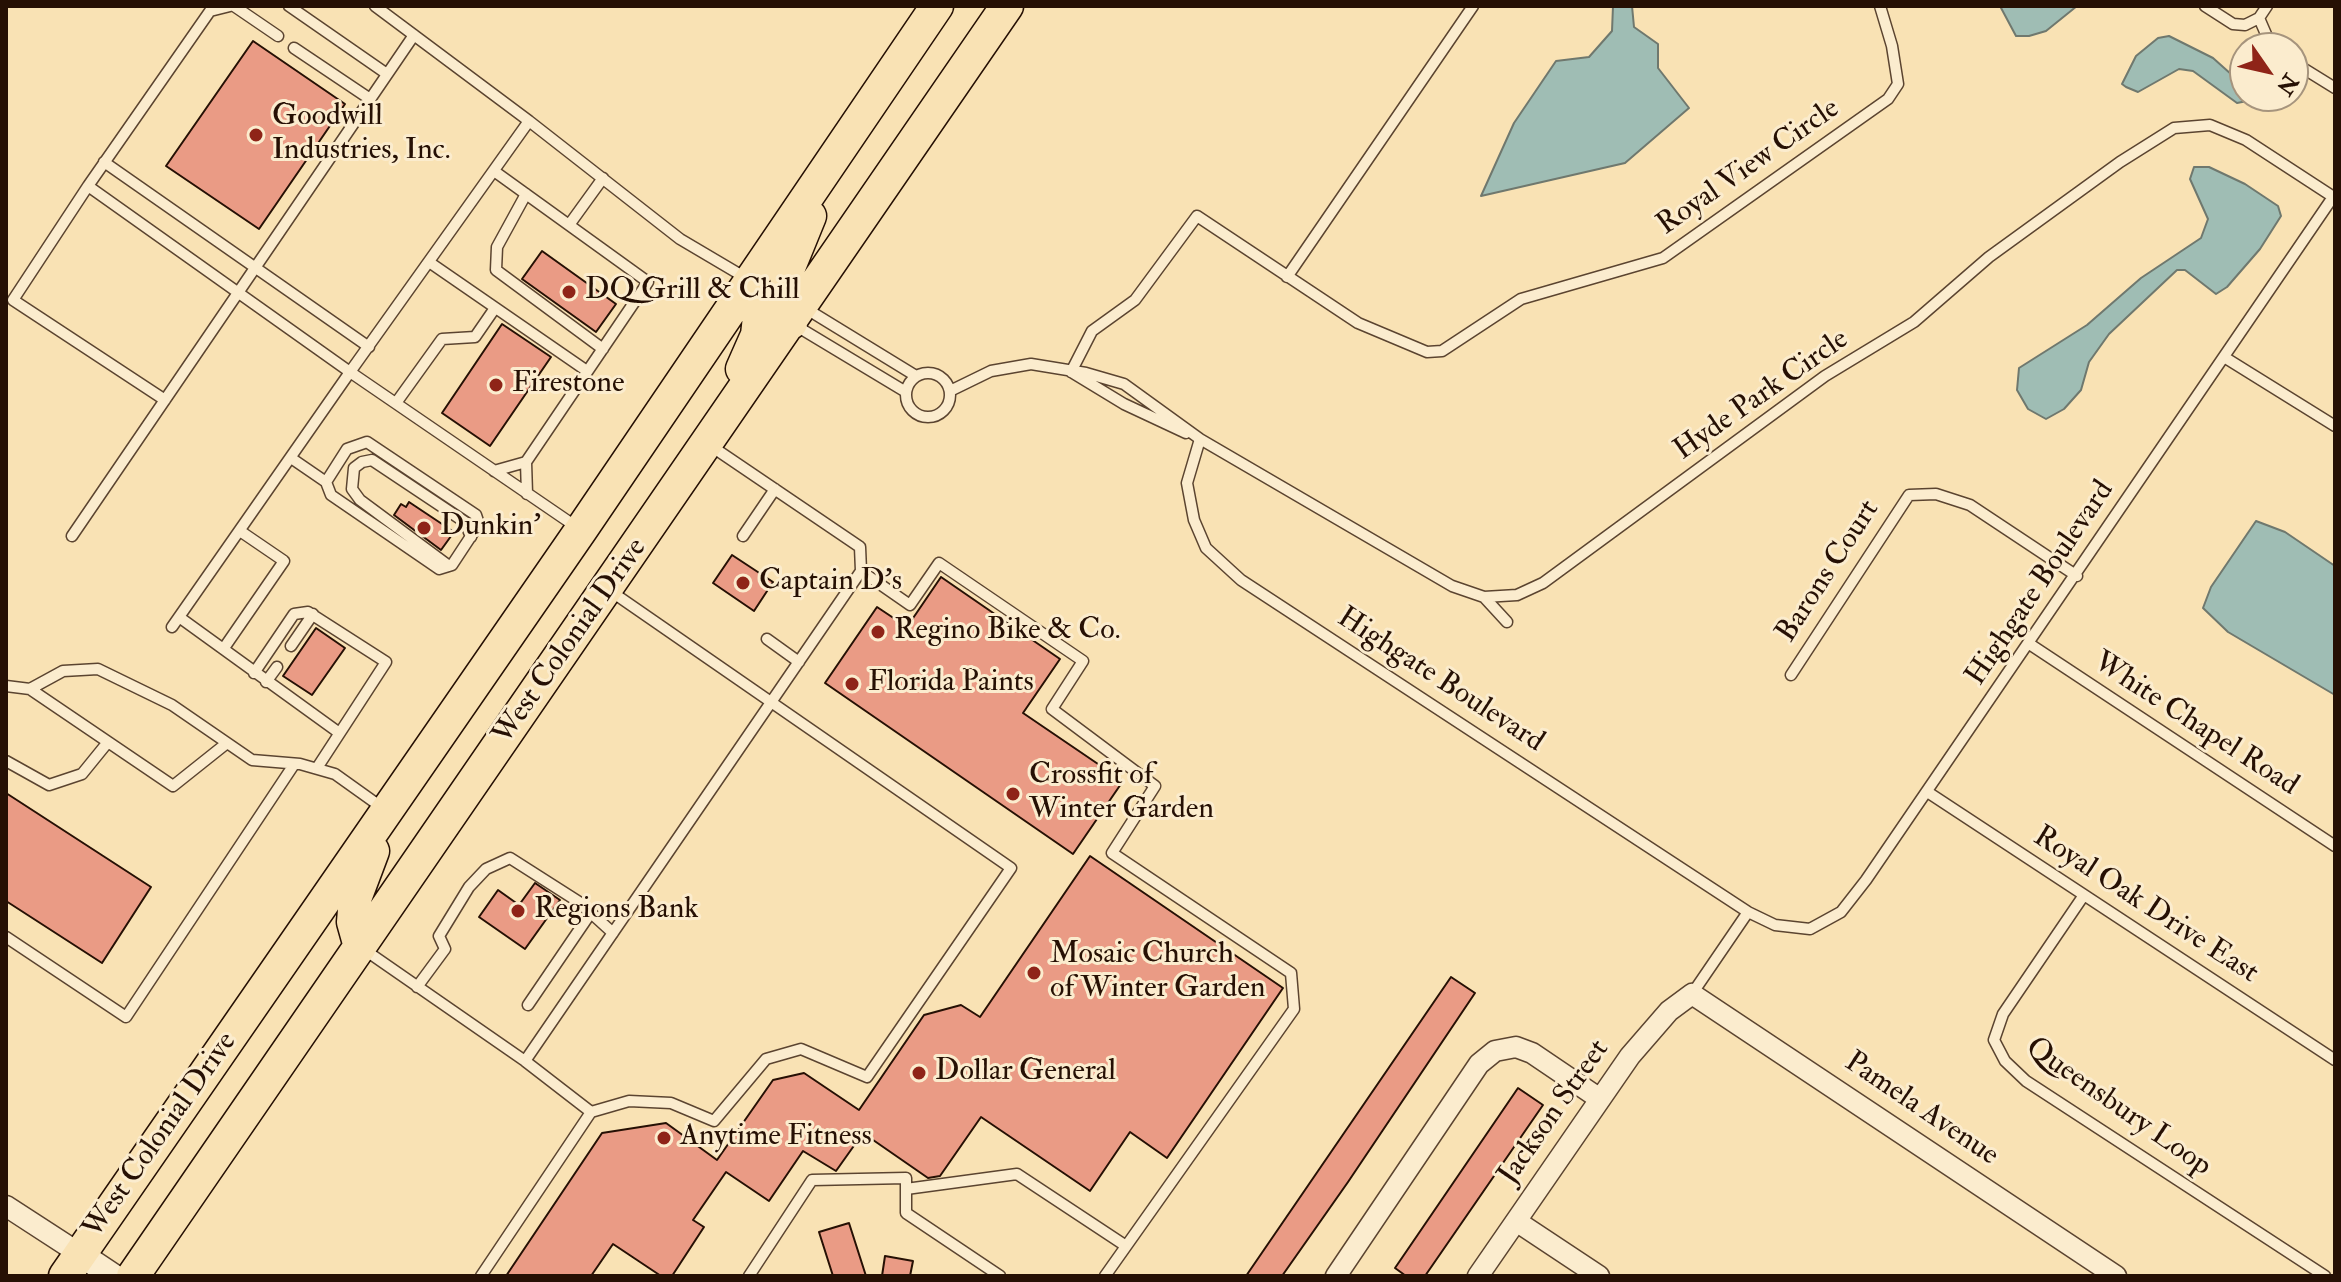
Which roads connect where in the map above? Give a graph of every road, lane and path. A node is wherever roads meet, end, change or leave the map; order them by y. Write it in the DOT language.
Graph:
graph roads {
  1 [pos="232,6"];
  2 [pos="289,6"];
  3 [pos="375,6"];
  4 [pos="937,6"];
  5 [pos="1007,6"];
  6 [pos="1473,6"];
  7 [pos="1880,6"];
  8 [pos="2205,6"];
  9 [pos="2267,6"];
  10 [pos="2259,18"];
  11 [pos="2265,32"];
  12 [pos="414,35"];
  13 [pos="278,36"];
  14 [pos="294,48"];
  15 [pos="2309,72"];
  16 [pos="387,74"];
  17 [pos="2335,88"];
  18 [pos="370,99"];
  19 [pos="529,121"];
  20 [pos="833,158"];
  21 [pos="104,162"];
  22 [pos="494,171"];
  23 [pos="603,178"];
  24 [pos="88,186"];
  25 [pos="526,194"];
  26 [pos="2334,198"];
  27 [pos="569,225"];
  28 [pos="429,262"];
  29 [pos="254,268"];
  30 [pos="1287,277"];
  31 [pos="752,280"];
  32 [pos="237,292"];
  33 [pos="495,308"];
  34 [pos="796,314"];
  35 [pos="369,347"];
  36 [pos="603,349"];
  37 [pos="2224,357"];
  38 [pos="587,371"];
  39 [pos="350,372"];
  40 [pos="1071,372"];
  41 [pos="916,376"];
  42 [pos="950,391"];
  43 [pos="906,392"];
  44 [pos="165,400"];
  45 [pos="396,403"];
  46 [pos="2335,426"];
  47 [pos="711,439"];
  48 [pos="1200,439"];
  49 [pos="291,458"];
  50 [pos="526,462"];
  51 [pos="494,471"];
  52 [pos="326,482"];
  53 [pos="775,489"];
  54 [pos="527,494"];
  55 [pos="581,530"];
  56 [pos="240,531"];
  57 [pos="72,536"];
  58 [pos="743,536"];
  59 [pos="471,537"];
  60 [pos="449,566"];
  61 [pos="861,571"];
  62 [pos="2077,576"];
  63 [pos="608,590"];
  64 [pos="1484,597"];
  65 [pos="313,614"];
  66 [pos="179,617"];
  67 [pos="1507,622"];
  68 [pos="172,627"];
  69 [pos="767,639"];
  70 [pos="2028,643"];
  71 [pos="291,646"];
  72 [pos="224,648"];
  73 [pos="799,662"];
  74 [pos="277,667"];
  75 [pos="254,673"];
  76 [pos="1791,675"];
  77 [pos="266,682"];
  78 [pos="6,686"];
  79 [pos="30,689"];
  80 [pos="772,701"];
  81 [pos="338,732"];
  82 [pos="108,742"];
  83 [pos="227,743"];
  84 [pos="6,761"];
  85 [pos="293,766"];
  86 [pos="317,768"];
  87 [pos="1929,793"];
  88 [pos="388,811"];
  89 [pos="2335,846"];
  90 [pos="2084,895"];
  91 [pos="1748,912"];
  92 [pos="590,914"];
  93 [pos="613,933"];
  94 [pos="6,937"];
  95 [pos="360,947"];
  96 [pos="417,987"];
  97 [pos="1692,994"];
  98 [pos="528,1005"];
  99 [pos="2335,1060"];
  100 [pos="525,1061"];
  101 [pos="1600,1099"];
  102 [pos="591,1112"];
  103 [pos="906,1189"];
  104 [pos="6,1206"];
  105 [pos="1516,1221"];
  106 [pos="1126,1246"];
  107 [pos="72,1265"];
  108 [pos="113,1276"];
  109 [pos="133,1276"];
  110 [pos="481,1276"];
  111 [pos="749,1276"];
  112 [pos="1000,1276"];
  113 [pos="1105,1276"];
  114 [pos="1336,1276"];
  115 [pos="1478,1276"];
  116 [pos="1599,1276"];
  117 [pos="2116,1276"];
  118 [pos="2325,1276"];
  1 -- 13 [label="lane"];
  1 -- 21 [label="lane"];
  2 -- 16 [label="lane"];
  3 -- 12 [label="lane"];
  4 -- 20 [label="highway, West Colonial Drive"];
  5 -- 34 [label="highway, West Colonial Drive"];
  6 -- 30 [label="lane"];
  7 -- 30 [label="lane, Royal View Circle"];
  8 -- 10 [label="lane"];
  9 -- 10 [label="lane"];
  10 -- 11 [label="lane"];
  12 -- 16 [label="lane"];
  12 -- 19 [label="lane"];
  14 -- 18 [label="lane"];
  15 -- 17 [label="lane"];
  16 -- 18 [label="lane"];
  18 -- 29 [label="lane"];
  19 -- 22 [label="lane"];
  19 -- 23 [label="lane"];
  20 -- 31 [label="highway, West Colonial Drive"];
  20 -- 34 [label="highway"];
  21 -- 24 [label="lane"];
  21 -- 29 [label="lane"];
  22 -- 25 [label="lane"];
  22 -- 28 [label="lane"];
  23 -- 27 [label="lane"];
  23 -- 31 [label="lane"];
  24 -- 32 [label="lane"];
  24 -- 44 [label="lane"];
  25 -- 27 [label="lane"];
  25 -- 36 [label="lane"];
  26 -- 37 [label="lane, Highgate Boulevard"];
  26 -- 64 [label="lane, Hyde Park Circle"];
  27 -- 36 [label="lane"];
  28 -- 33 [label="lane"];
  28 -- 35 [label="lane"];
  29 -- 32 [label="lane"];
  29 -- 35 [label="lane"];
  30 -- 40 [label="lane, Royal View Circle"];
  31 -- 47 [label="highway"];
  31 -- 55 [label="highway, West Colonial Drive"];
  32 -- 39 [label="lane"];
  32 -- 44 [label="lane"];
  33 -- 38 [label="lane"];
  33 -- 45 [label="lane"];
  34 -- 41 [label="lane"];
  34 -- 43 [label="lane"];
  34 -- 47 [label="highway, West Colonial Drive"];
  35 -- 39 [label="lane"];
  36 -- 38 [label="lane"];
  37 -- 46 [label="lane"];
  37 -- 62 [label="lane, Highgate Boulevard"];
  38 -- 50 [label="lane"];
  39 -- 45 [label="lane"];
  39 -- 49 [label="lane"];
  40 -- 42 [label="lane, Hyde Park Circle"];
  40 -- 48 [label="lane, Hyde Park Circle"];
  40 -- 48 [label="lane, Hyde Park Circle"];
  41 -- 42 [label="lane"];
  41 -- 43 [label="lane"];
  42 -- 43 [label="lane"];
  44 -- 57 [label="lane"];
  45 -- 51 [label="lane"];
  47 -- 53 [label="lane"];
  47 -- 63 [label="highway, West Colonial Drive"];
  48 -- 64 [label="lane, Hyde Park Circle"];
  48 -- 91 [label="lane, Highgate Boulevard"];
  49 -- 52 [label="lane"];
  49 -- 56 [label="lane"];
  50 -- 51 [label="lane"];
  50 -- 54 [label="lane"];
  51 -- 54 [label="lane"];
  52 -- 59 [label="lane"];
  52 -- 60 [label="lane"];
  53 -- 58 [label="lane"];
  53 -- 61 [label="lane"];
  54 -- 55 [label="lane"];
  55 -- 88 [label="highway, West Colonial Drive"];
  56 -- 66 [label="lane"];
  56 -- 72 [label="lane"];
  59 -- 60 [label="lane"];
  59 -- 60 [label="lane"];
  61 -- 73 [label="lane"];
  61 -- 106 [label="lane"];
  62 -- 70 [label="lane, Highgate Boulevard"];
  62 -- 76 [label="lane, Barons Court"];
  63 -- 80 [label="lane"];
  63 -- 95 [label="highway, West Colonial Drive"];
  64 -- 67 [label="lane"];
  65 -- 71 [label="lane"];
  65 -- 75 [label="lane"];
  65 -- 81 [label="lane"];
  66 -- 68 [label="lane"];
  66 -- 72 [label="lane"];
  69 -- 73 [label="lane"];
  70 -- 87 [label="lane, Highgate Boulevard"];
  70 -- 89 [label="lane, White Chapel Road"];
  72 -- 75 [label="lane"];
  73 -- 80 [label="lane"];
  74 -- 77 [label="lane"];
  75 -- 77 [label="lane"];
  77 -- 81 [label="lane"];
  78 -- 79 [label="lane"];
  79 -- 82 [label="lane"];
  79 -- 83 [label="lane"];
  80 -- 93 [label="lane"];
  80 -- 102 [label="lane"];
  81 -- 86 [label="lane"];
  82 -- 83 [label="lane"];
  82 -- 84 [label="lane"];
  83 -- 85 [label="lane"];
  85 -- 86 [label="lane"];
  85 -- 94 [label="lane"];
  86 -- 88 [label="lane"];
  87 -- 90 [label="lane, Royal Oak Drive East"];
  87 -- 91 [label="lane, Highgate Boulevard"];
  88 -- 95 [label="highway"];
  88 -- 107 [label="highway, West Colonial Drive"];
  90 -- 99 [label="lane, Royal Oak Drive East"];
  90 -- 118 [label="lane, Queensbury Loop"];
  91 -- 97 [label="lane"];
  92 -- 93 [label="lane"];
  92 -- 96 [label="lane"];
  92 -- 98 [label="lane"];
  93 -- 100 [label="lane"];
  95 -- 96 [label="lane"];
  95 -- 109 [label="highway, West Colonial Drive"];
  96 -- 100 [label="lane"];
  97 -- 101 [label="street, Jackson Street"];
  97 -- 117 [label="street, Pamela Avenue"];
  100 -- 102 [label="lane"];
  101 -- 105 [label="street, Jackson Street"];
  101 -- 114 [label="street"];
  102 -- 110 [label="lane"];
  103 -- 106 [label="lane"];
  103 -- 111 [label="lane"];
  103 -- 112 [label="lane"];
  104 -- 107 [label="street"];
  105 -- 115 [label="street, Jackson Street"];
  105 -- 116 [label="street"];
  106 -- 113 [label="lane"];
  107 -- 108 [label="street"];
}
